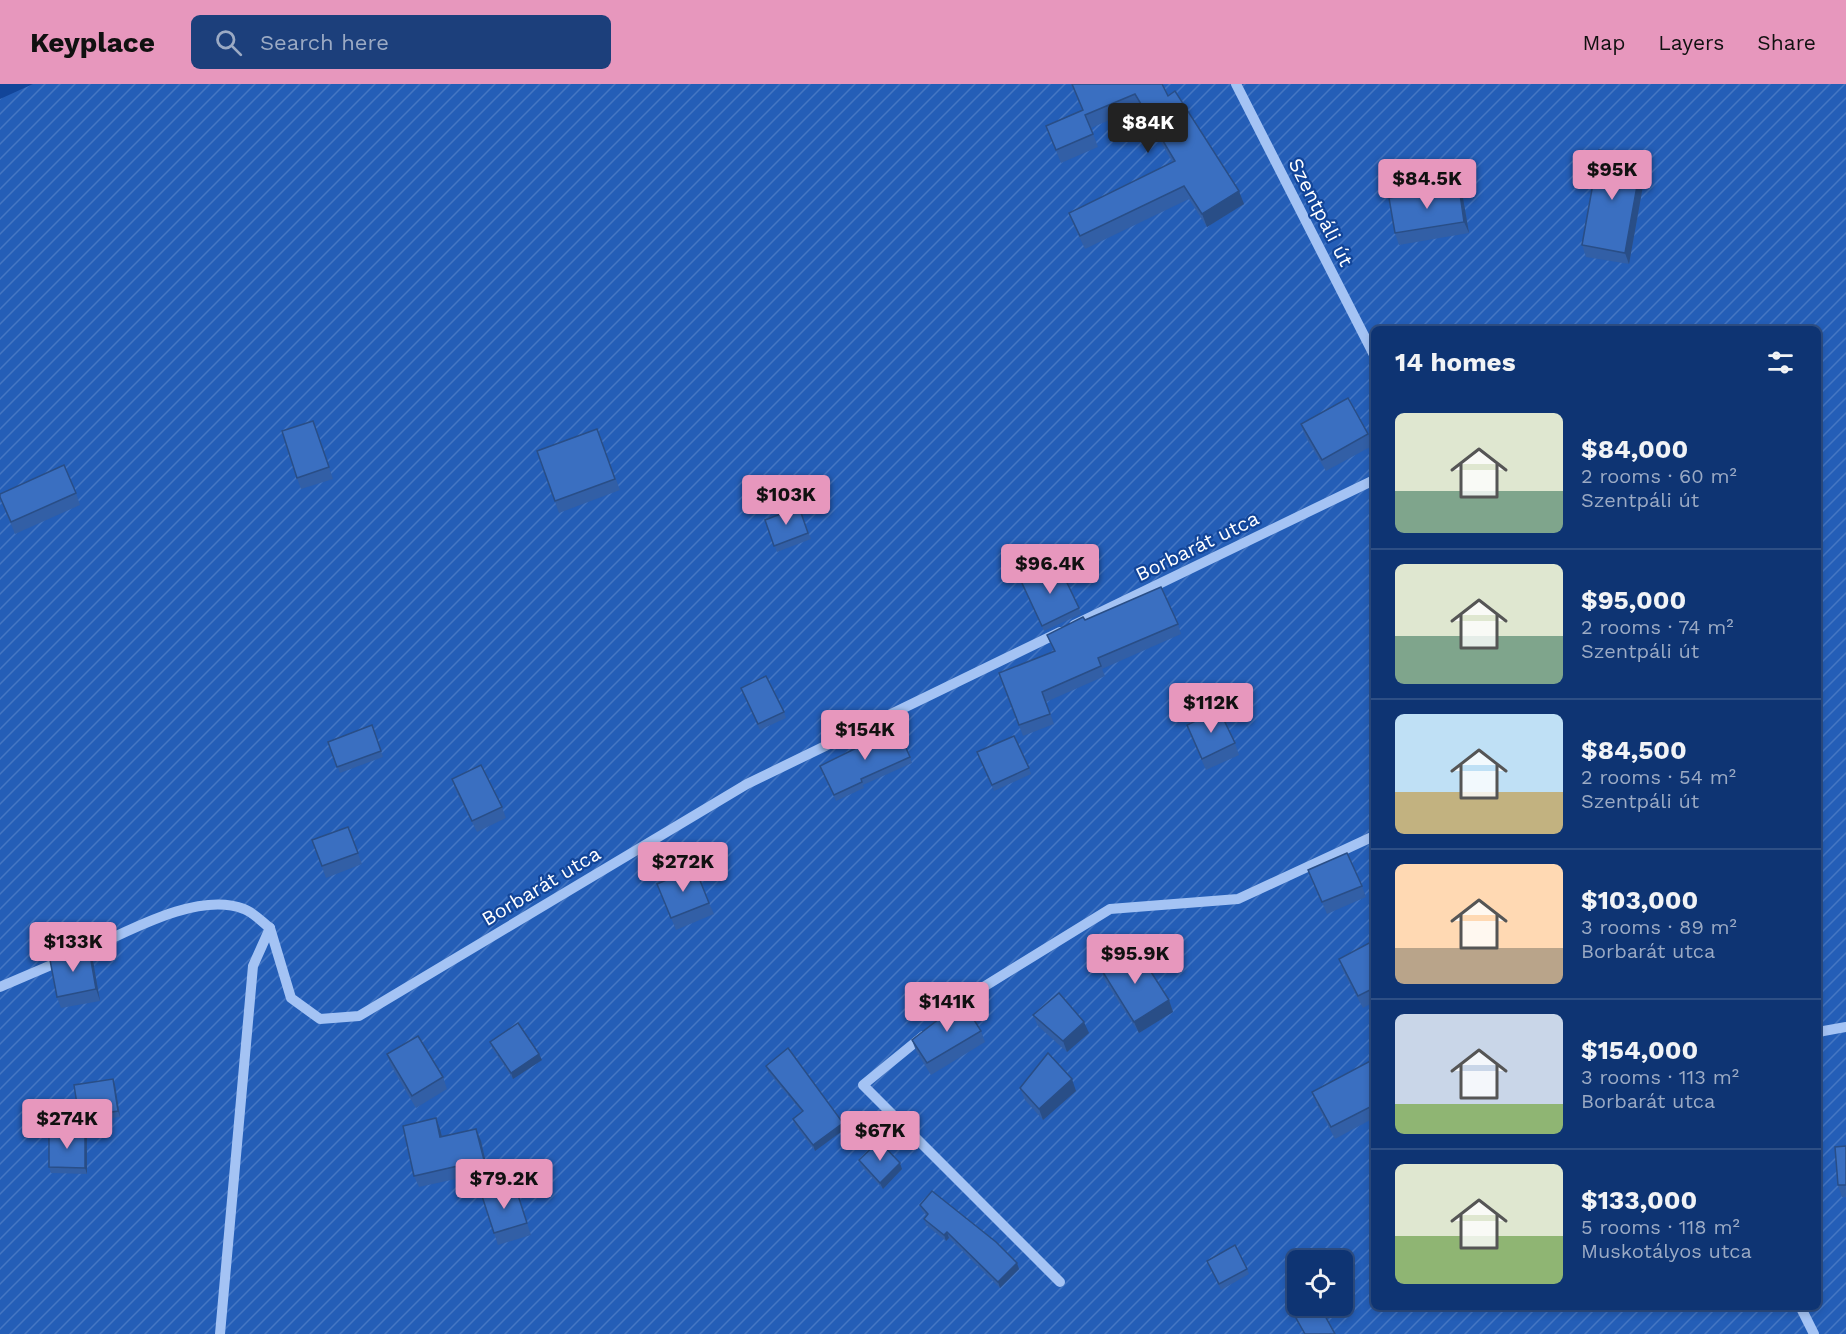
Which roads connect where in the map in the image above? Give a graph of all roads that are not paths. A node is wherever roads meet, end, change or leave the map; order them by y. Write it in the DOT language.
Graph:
graph roads {
  1 [pos="1236,84"];
  2 [pos="1371,349"];
  3 [pos="1371,481"];
  4 [pos="1371,837"];
  5 [pos="270,928"];
  6 [pos="0,987"];
  7 [pos="1846,1027"];
  8 [pos="1821,1031"];
  9 [pos="1060,1282"];
  10 [pos="1802,1310"];
  11 [pos="220,1334"];
  12 [pos="1814,1334"];
  1 -- 2 [label="street, Szentpáli út"];
  3 -- 5 [label="street, Borbarát utca"];
  4 -- 9 [label="street"];
  5 -- 6 [label="street"];
  5 -- 11 [label="street"];
  7 -- 8 [label="street"];
  10 -- 12 [label="street"];
}
